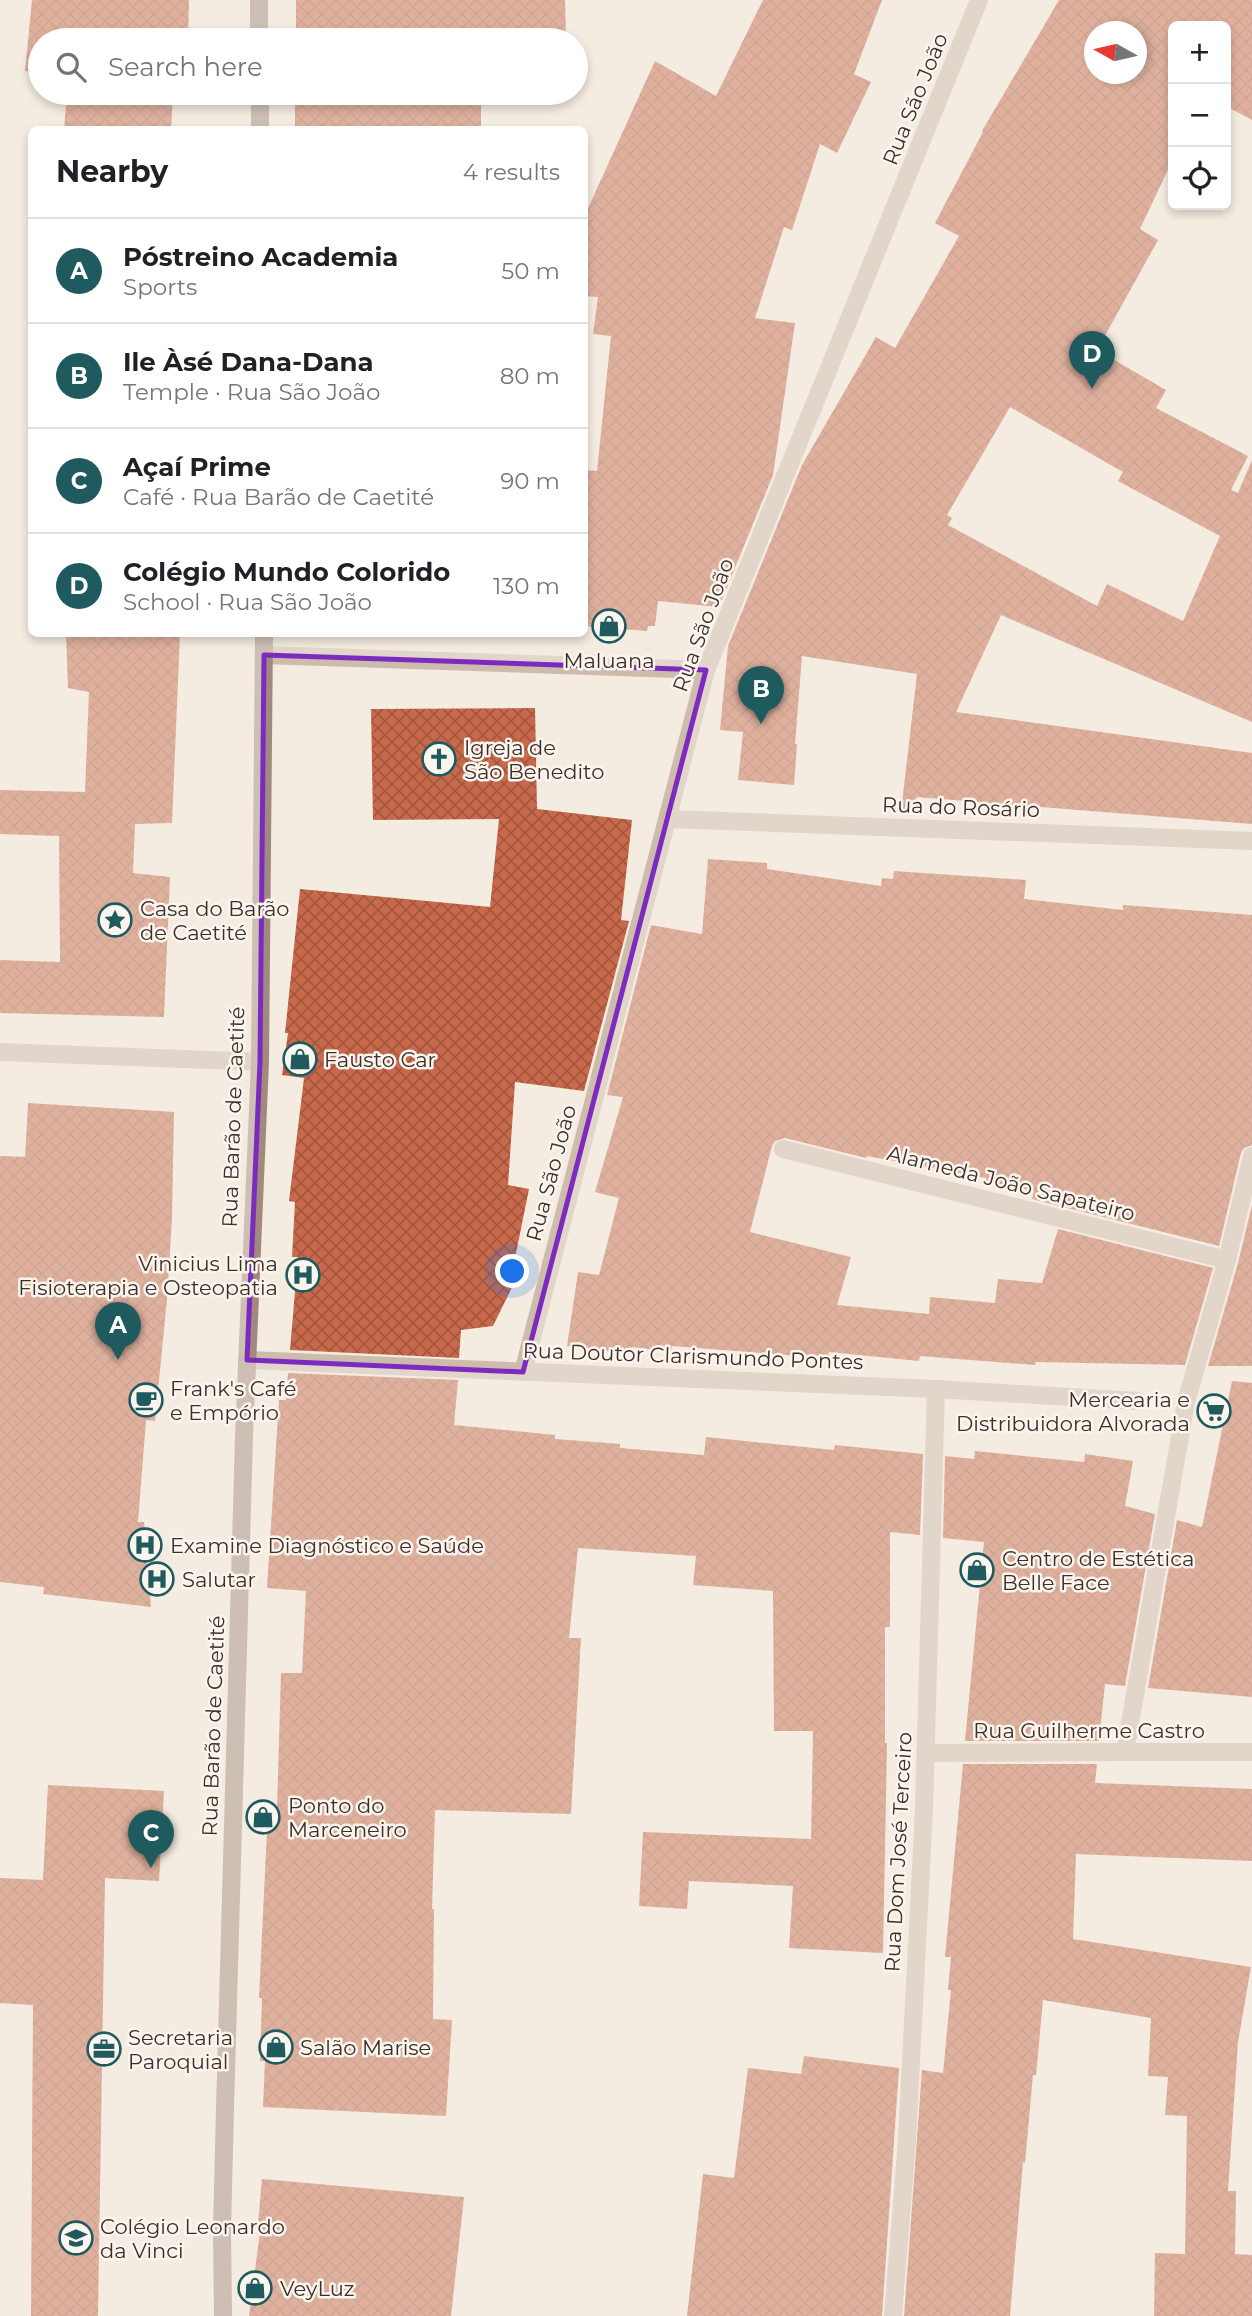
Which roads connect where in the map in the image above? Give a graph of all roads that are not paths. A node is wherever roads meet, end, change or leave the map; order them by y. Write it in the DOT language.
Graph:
graph roads {
  1 [pos="259,0"];
  2 [pos="979,0"];
  3 [pos="259,28"];
  4 [pos="260,105"];
  5 [pos="260,126"];
  6 [pos="264,637"];
  7 [pos="264,654"];
  8 [pos="706,670"];
  9 [pos="668,819"];
  10 [pos="1252,841"];
  11 [pos="0,1052"];
  12 [pos="260,1062"];
  13 [pos="783,1149"];
  14 [pos="1252,1156"];
  15 [pos="1227,1261"];
  16 [pos="247,1360"];
  17 [pos="523,1372"];
  18 [pos="936,1389"];
  19 [pos="1137,1401"];
  20 [pos="1125,1752"];
  21 [pos="1252,1752"];
  22 [pos="926,1753"];
  23 [pos="223,2316"];
  24 [pos="893,2316"];
  1 -- 3 [label="main road"];
  2 -- 8 [label="street, Rua São João"];
  4 -- 5 [label="main road"];
  6 -- 7 [label="main road, Rua Barão de Caetité"];
  7 -- 8 [label="street"];
  7 -- 12 [label="main road, Rua Barão de Caetité"];
  8 -- 9 [label="street, Rua São João"];
  9 -- 10 [label="street, Rua do Rosário"];
  9 -- 17 [label="street, Rua São João"];
  11 -- 12 [label="street"];
  12 -- 16 [label="main road, Rua Barão de Caetité"];
  13 -- 15 [label="street, Alameda João Sapateiro"];
  14 -- 15 [label="street"];
  15 -- 20 [label="street"];
  16 -- 17 [label="street, Rua Doutor Clarismundo Pontes"];
  16 -- 23 [label="main road, Rua Barão de Caetité"];
  17 -- 18 [label="street, Rua Doutor Clarismundo Pontes"];
  18 -- 19 [label="street, Rua Doutor Clarismundo Pontes"];
  18 -- 22 [label="street, Rua Dom José Terceiro"];
  20 -- 21 [label="street, Rua Guilherme Castro"];
  20 -- 22 [label="street, Rua Guilherme Castro"];
  22 -- 24 [label="street, Rua Dom José Terceiro"];
}
